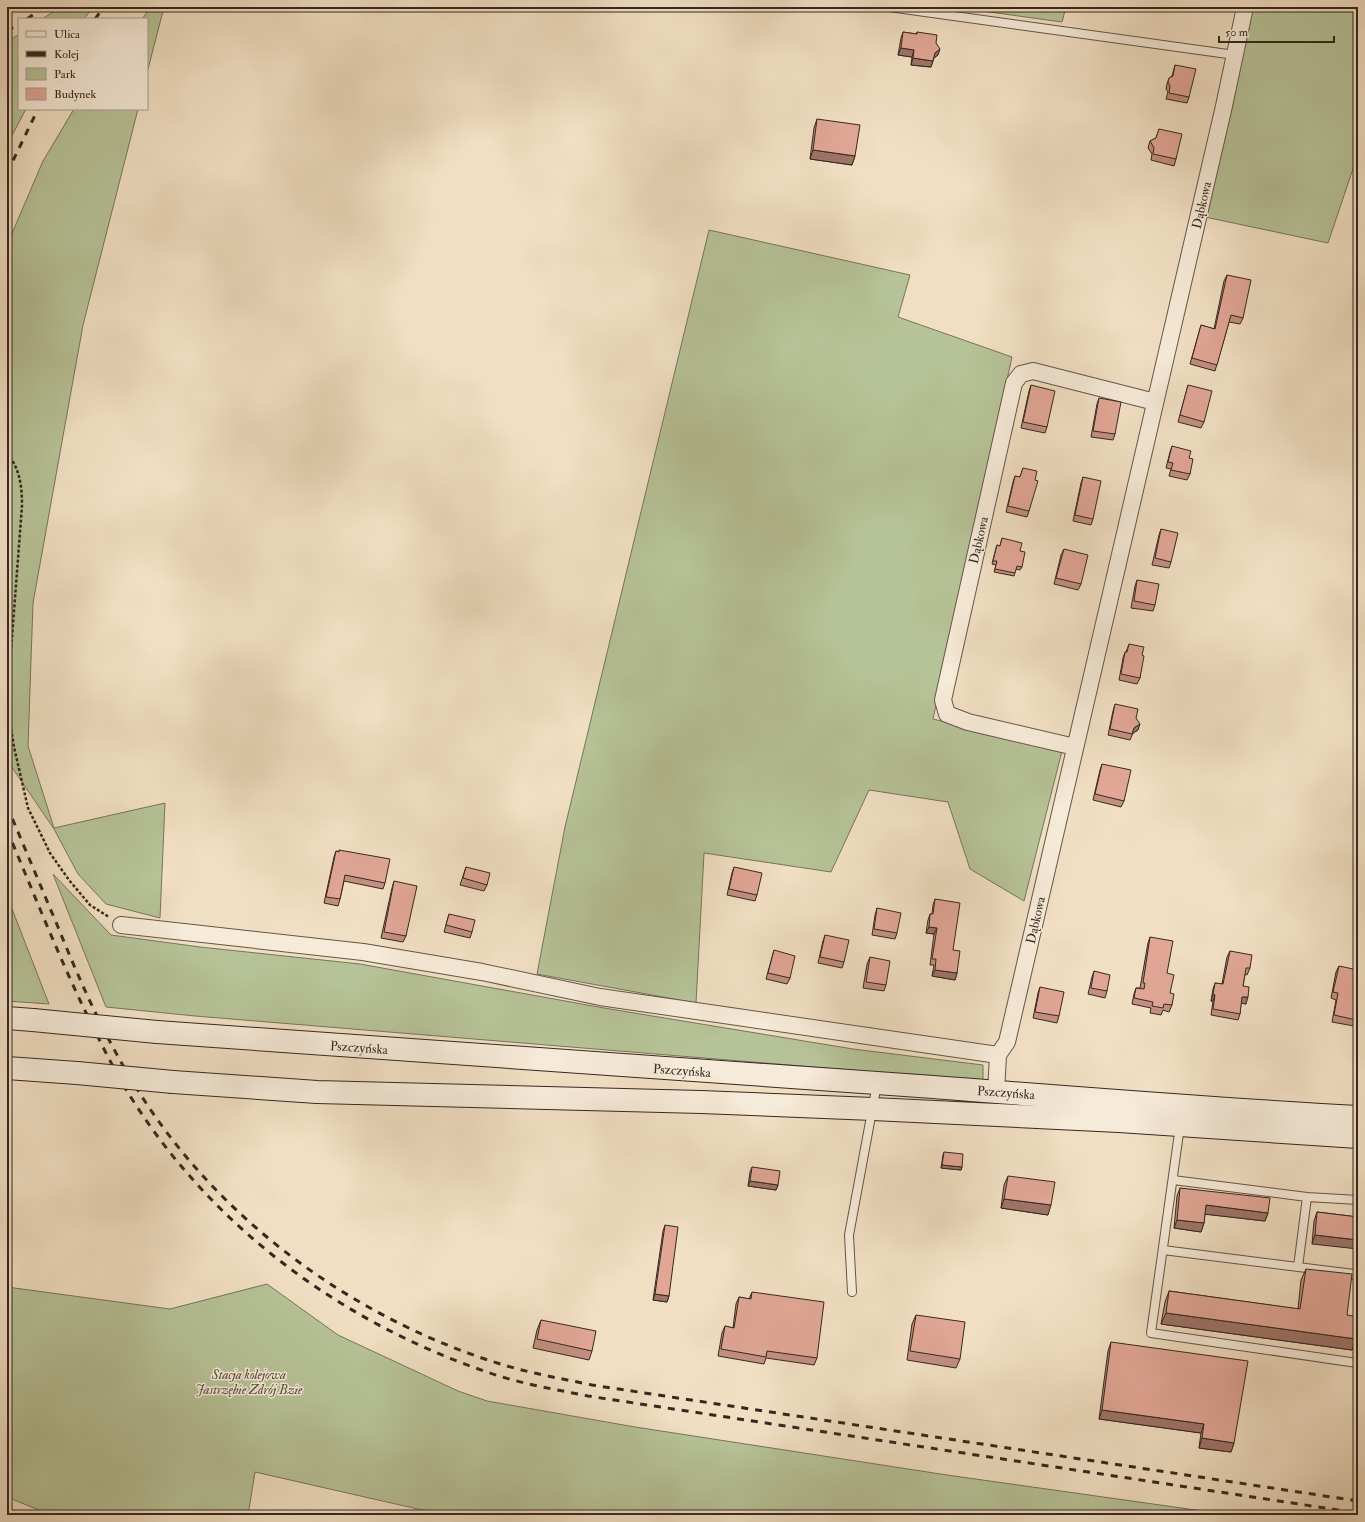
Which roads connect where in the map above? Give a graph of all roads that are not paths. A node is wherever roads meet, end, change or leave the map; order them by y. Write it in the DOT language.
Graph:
graph roads {
  1 [pos="889,7"];
  2 [pos="1245,7"];
  3 [pos="1234,55"];
  4 [pos="1155,402"];
  5 [pos="1075,747"];
  6 [pos="121,925"];
  7 [pos="7,1018"];
  8 [pos="998,1055"];
  9 [pos="7,1068"];
  10 [pos="877,1083"];
  11 [pos="996,1092"];
  12 [pos="873,1109"];
  13 [pos="1358,1117"];
  14 [pos="1180,1125"];
  15 [pos="1358,1137"];
  16 [pos="1173,1180"];
  17 [pos="1307,1197"];
  18 [pos="1358,1200"];
  19 [pos="1163,1250"];
  20 [pos="1298,1267"];
  21 [pos="1358,1278"];
  22 [pos="852,1292"];
  23 [pos="1358,1359"];
  1 -- 3 [label="lane"];
  2 -- 3 [label="street, Dąbkowa"];
  3 -- 4 [label="street, Dąbkowa"];
  4 -- 5 [label="street, Dąbkowa"];
  4 -- 5 [label="street, Dąbkowa"];
  5 -- 8 [label="street, Dąbkowa"];
  6 -- 8 [label="street"];
  7 -- 10 [label="main road, Pszczyńska, bridge"];
  8 -- 11 [label="street, Dąbkowa"];
  9 -- 12 [label="main road, Pszczyńska, bridge"];
  10 -- 11 [label="main road, Pszczyńska"];
  10 -- 12 [label="lane"];
  11 -- 13 [label="main road, Pszczyńska"];
  12 -- 14 [label="main road, Pszczyńska"];
  12 -- 22 [label="lane"];
  14 -- 15 [label="main road, Pszczyńska"];
  14 -- 16 [label="lane"];
  16 -- 17 [label="lane"];
  16 -- 19 [label="lane"];
  17 -- 18 [label="lane"];
  17 -- 20 [label="lane"];
  19 -- 20 [label="lane"];
  19 -- 23 [label="lane"];
  20 -- 21 [label="lane"];
}
